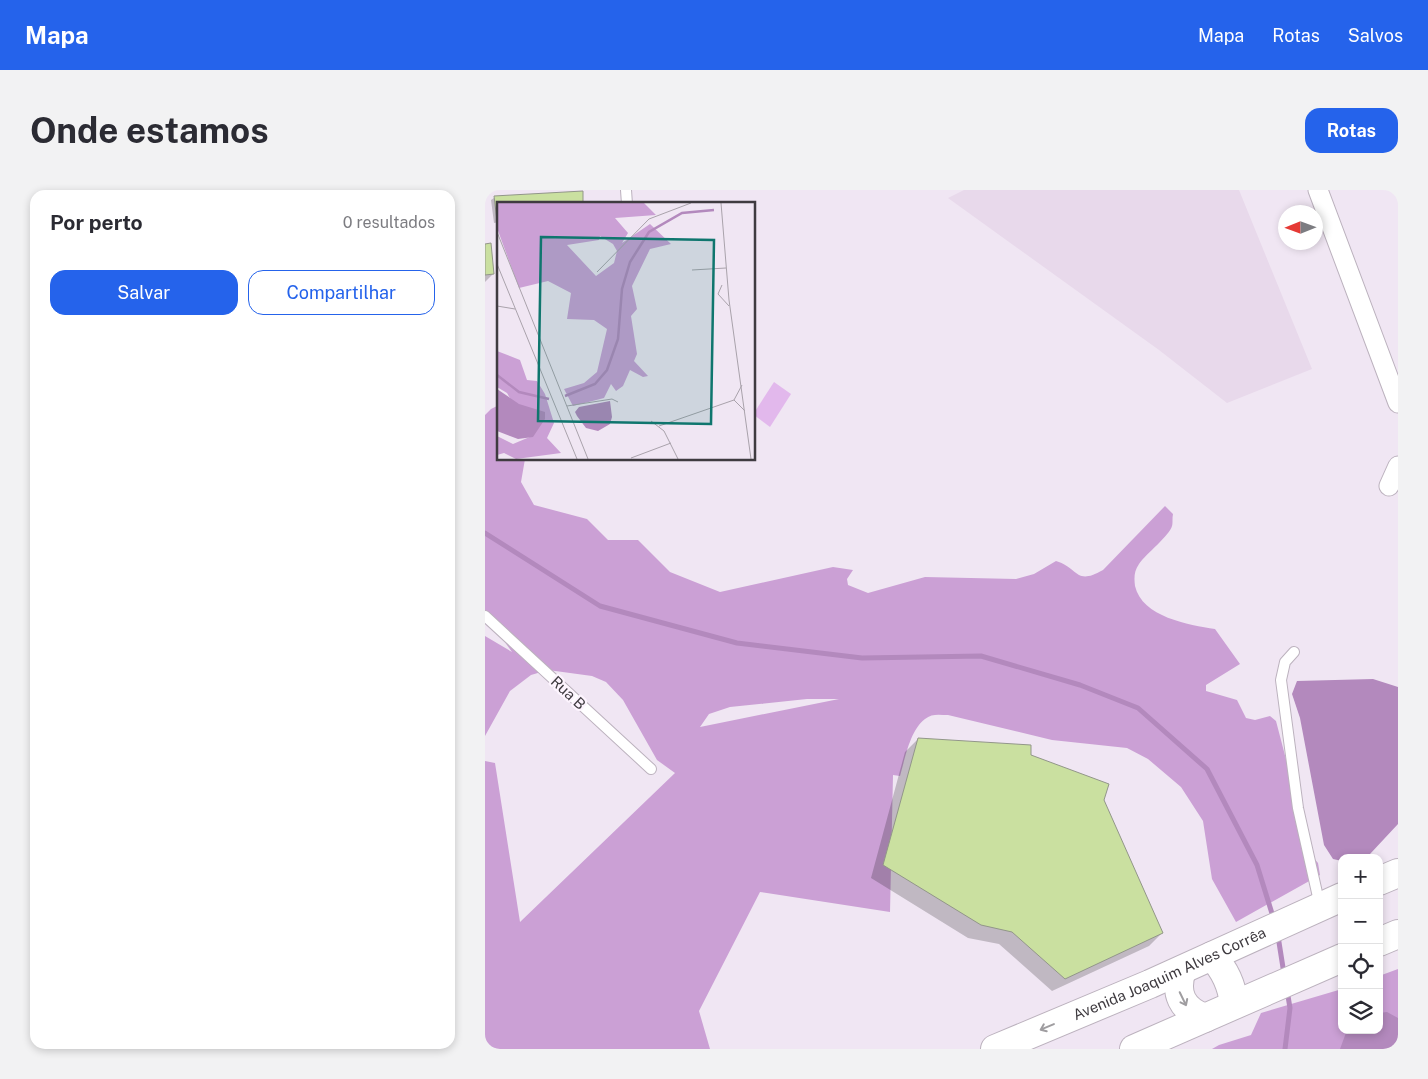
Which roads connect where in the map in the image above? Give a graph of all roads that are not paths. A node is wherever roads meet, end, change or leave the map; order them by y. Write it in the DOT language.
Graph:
graph roads {
  1 [pos="1318,190"];
  2 [pos="1398,404"];
  3 [pos="1398,466"];
  4 [pos="1389,486"];
  5 [pos="485,616"];
  6 [pos="1294,652"];
  7 [pos="651,769"];
  8 [pos="1398,873"];
  9 [pos="1383,879"];
  10 [pos="1331,902"];
  11 [pos="1398,934"];
  12 [pos="1383,940"];
  13 [pos="1212,956"];
  14 [pos="1338,960"];
  15 [pos="1182,970"];
  16 [pos="1235,1004"];
  17 [pos="1205,1018"];
  18 [pos="995,1049"];
  19 [pos="1134,1049"];
  1 -- 2 [label="street"];
  3 -- 4 [label="street"];
  5 -- 7 [label="lane, Rua B"];
  6 -- 10 [label="lane"];
  8 -- 9 [label="main road"];
  10 -- 13 [label="main road, Avenida Joaquim Alves Corrêa"];
  11 -- 12 [label="main road"];
  13 -- 15 [label="main road, Avenida Joaquim Alves Corrêa"];
  13 -- 16 [label="main road"];
  14 -- 16 [label="main road"];
  15 -- 17 [label="main road, one-way"];
  15 -- 18 [label="main road, Avenida Joaquim Alves Corrêa, one-way"];
  16 -- 17 [label="main road"];
  17 -- 19 [label="main road"];
}
